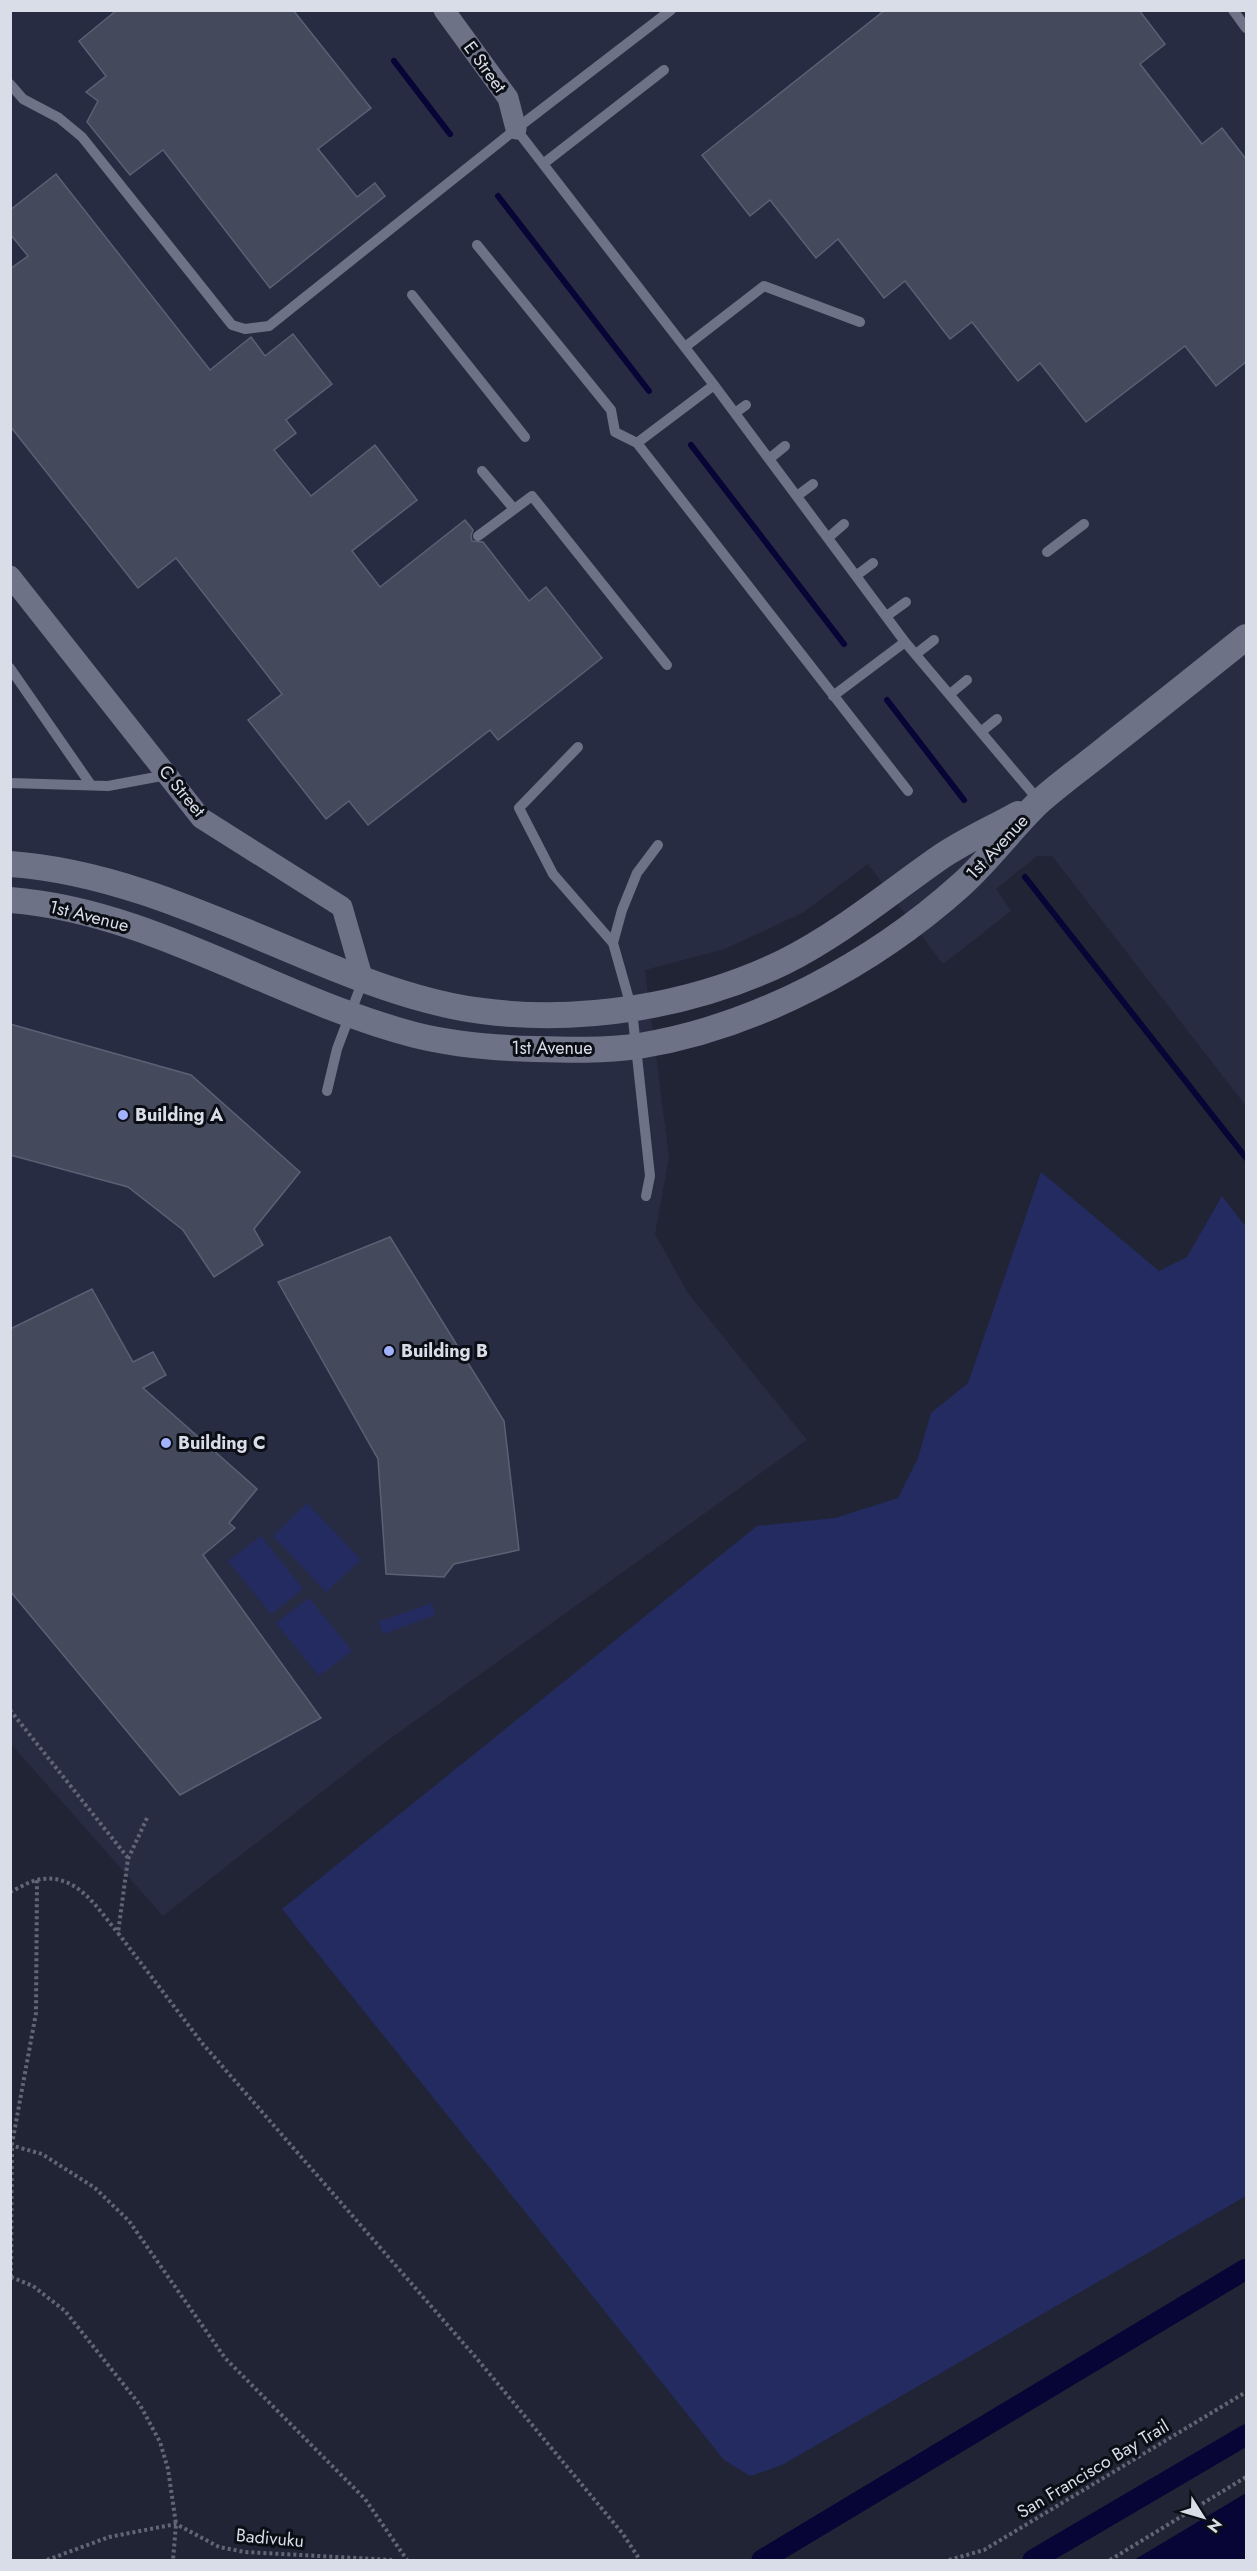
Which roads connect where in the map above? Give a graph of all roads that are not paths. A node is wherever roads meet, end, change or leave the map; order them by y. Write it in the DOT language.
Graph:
graph roads {
  1 [pos="444,10"];
  2 [pos="671,10"];
  3 [pos="1233,10"];
  4 [pos="1246,28"];
  5 [pos="664,70"];
  6 [pos="10,84"];
  7 [pos="516,129"];
  8 [pos="543,164"];
  9 [pos="477,245"];
  10 [pos="412,295"];
  11 [pos="860,322"];
  12 [pos="685,347"];
  13 [pos="714,385"];
  14 [pos="746,405"];
  15 [pos="735,413"];
  16 [pos="525,437"];
  17 [pos="637,443"];
  18 [pos="785,446"];
  19 [pos="769,459"];
  20 [pos="482,471"];
  21 [pos="813,484"];
  22 [pos="797,496"];
  23 [pos="514,509"];
  24 [pos="844,524"];
  25 [pos="1084,524"];
  26 [pos="478,536"];
  27 [pos="829,537"];
  28 [pos="1047,552"];
  29 [pos="873,563"];
  30 [pos="857,575"];
  31 [pos="10,576"];
  32 [pos="906,602"];
  33 [pos="888,615"];
  34 [pos="1246,637"];
  35 [pos="934,640"];
  36 [pos="905,642"];
  37 [pos="916,654"];
  38 [pos="667,665"];
  39 [pos="10,668"];
  40 [pos="968,680"];
  41 [pos="950,694"];
  42 [pos="833,696"];
  43 [pos="997,719"];
  44 [pos="982,731"];
  45 [pos="578,747"];
  46 [pos="167,775"];
  47 [pos="10,783"];
  48 [pos="91,785"];
  49 [pos="908,791"];
  50 [pos="1040,802"];
  51 [pos="658,845"];
  52 [pos="10,864"];
  53 [pos="10,900"];
  54 [pos="613,943"];
  55 [pos="363,980"];
  56 [pos="632,1010"];
  57 [pos="350,1014"];
  58 [pos="637,1046"];
  59 [pos="327,1091"];
  60 [pos="646,1196"];
  1 -- 7 [label="street, E Street"];
  2 -- 7 [label="lane"];
  3 -- 4 [label="lane"];
  5 -- 8 [label="lane"];
  6 -- 7 [label="lane"];
  7 -- 8 [label="lane"];
  8 -- 12 [label="lane"];
  9 -- 17 [label="lane"];
  10 -- 16 [label="lane"];
  11 -- 12 [label="lane"];
  12 -- 13 [label="lane"];
  13 -- 15 [label="lane"];
  13 -- 17 [label="lane"];
  14 -- 15 [label="lane"];
  15 -- 19 [label="lane"];
  17 -- 42 [label="lane"];
  18 -- 19 [label="lane"];
  19 -- 22 [label="lane"];
  20 -- 23 [label="lane"];
  21 -- 22 [label="lane"];
  22 -- 27 [label="lane"];
  23 -- 26 [label="lane"];
  23 -- 38 [label="lane"];
  24 -- 27 [label="lane"];
  25 -- 28 [label="lane"];
  27 -- 30 [label="lane"];
  29 -- 30 [label="lane"];
  30 -- 33 [label="lane"];
  31 -- 46 [label="street, C Street"];
  32 -- 33 [label="lane"];
  33 -- 36 [label="lane"];
  34 -- 50 [label="street, 1st Avenue"];
  35 -- 37 [label="lane"];
  36 -- 37 [label="lane"];
  36 -- 42 [label="lane"];
  37 -- 41 [label="lane"];
  39 -- 48 [label="lane"];
  40 -- 41 [label="lane"];
  41 -- 44 [label="lane"];
  42 -- 49 [label="lane"];
  43 -- 44 [label="lane"];
  44 -- 50 [label="lane"];
  45 -- 54 [label="lane"];
  46 -- 48 [label="lane"];
  46 -- 55 [label="street, C Street"];
  47 -- 48 [label="lane"];
  50 -- 56 [label="street, 1st Avenue"];
  50 -- 58 [label="street, 1st Avenue"];
  51 -- 54 [label="lane"];
  52 -- 55 [label="street, 1st Avenue"];
  53 -- 57 [label="street, 1st Avenue"];
  54 -- 56 [label="lane"];
  55 -- 56 [label="street, 1st Avenue"];
  55 -- 57 [label="lane"];
  56 -- 58 [label="lane"];
  57 -- 58 [label="street, 1st Avenue"];
  57 -- 59 [label="lane"];
  58 -- 60 [label="lane"];
}
